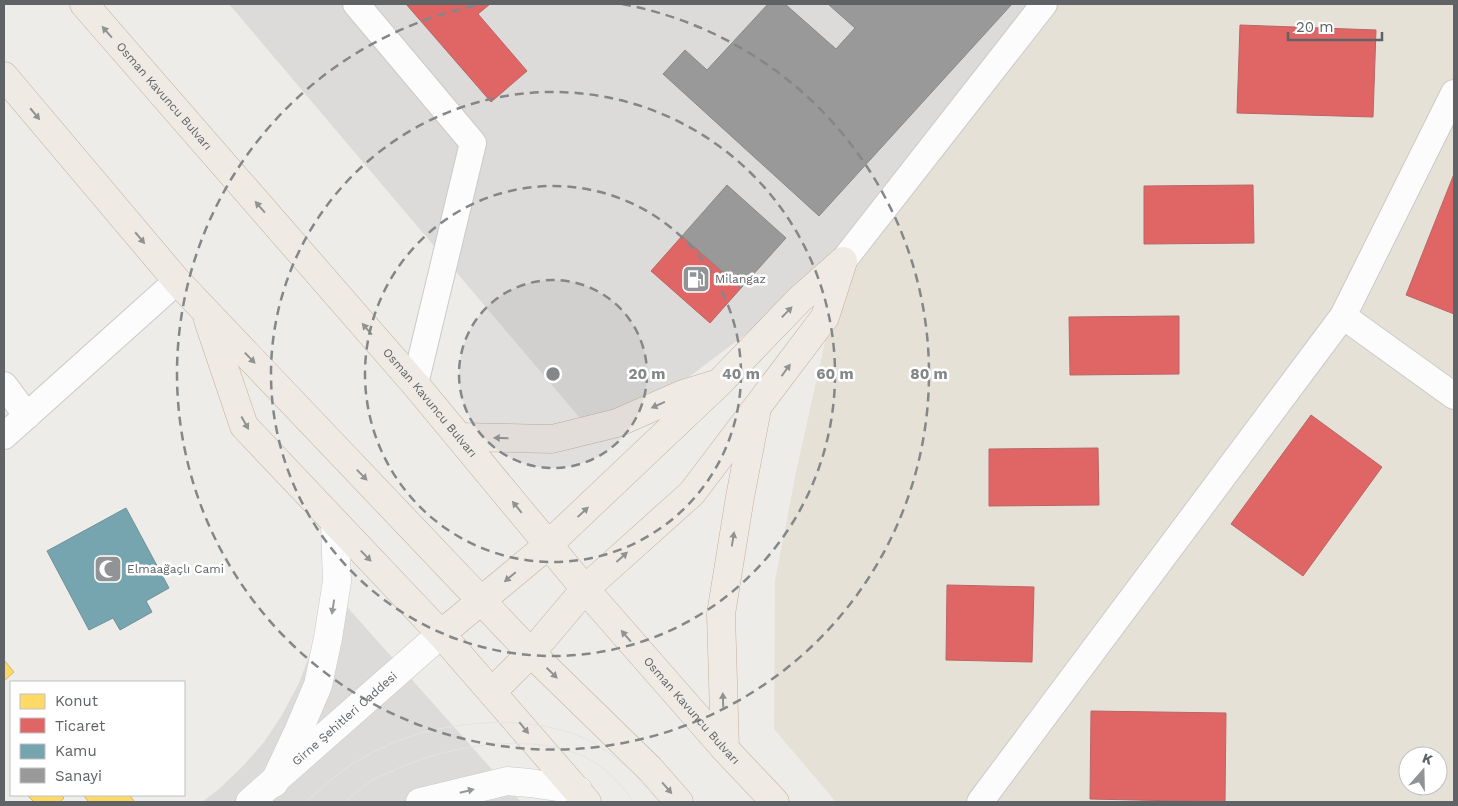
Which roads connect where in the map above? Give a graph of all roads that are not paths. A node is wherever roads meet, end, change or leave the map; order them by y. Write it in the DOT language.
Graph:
graph roads {
  1 [pos="84,4"];
  2 [pos="356,4"];
  3 [pos="1044,4"];
  4 [pos="4,76"];
  5 [pos="1454,93"];
  6 [pos="843,261"];
  7 [pos="177,281"];
  8 [pos="205,312"];
  9 [pos="1344,316"];
  10 [pos="720,382"];
  11 [pos="415,384"];
  12 [pos="4,385"];
  13 [pos="1454,396"];
  14 [pos="757,409"];
  15 [pos="27,416"];
  16 [pos="4,436"];
  17 [pos="460,437"];
  18 [pos="335,524"];
  19 [pos="548,545"];
  20 [pos="585,589"];
  21 [pos="482,600"];
  22 [pos="441,634"];
  23 [pos="531,653"];
  24 [pos="492,692"];
  25 [pos="725,749"];
  26 [pos="274,783"];
  27 [pos="582,796"];
  28 [pos="250,802"];
  29 [pos="420,802"];
  30 [pos="679,802"];
  31 [pos="775,802"];
  32 [pos="980,802"];
  11 -- 1 [label="highway, Osman Kavuncu Bulvarı, one-way"];
  2 -- 11 [label="street"];
  3 -- 6 [label="street"];
  4 -- 7 [label="highway, one-way"];
  5 -- 9 [label="street"];
  10 -- 6 [label="highway, one-way"];
  14 -- 6 [label="highway, one-way"];
  7 -- 8 [label="highway"];
  7 -- 15 [label="street"];
  8 -- 18 [label="highway, one-way"];
  8 -- 21 [label="highway, one-way"];
  9 -- 13 [label="street"];
  9 -- 32 [label="street"];
  10 -- 17 [label="highway, one-way"];
  19 -- 10 [label="highway, one-way"];
  11 -- 17 [label="highway, Osman Kavuncu Bulvarı"];
  12 -- 15 [label="street"];
  20 -- 14 [label="highway, one-way"];
  25 -- 14 [label="highway, one-way"];
  15 -- 16 [label="street"];
  19 -- 17 [label="highway, Osman Kavuncu Bulvarı, one-way"];
  18 -- 22 [label="highway, one-way"];
  18 -- 26 [label="street, one-way"];
  19 -- 20 [label="highway, Osman Kavuncu Bulvarı"];
  19 -- 21 [label="highway, one-way"];
  20 -- 23 [label="highway"];
  25 -- 20 [label="highway, Osman Kavuncu Bulvarı, one-way"];
  21 -- 22 [label="highway"];
  21 -- 23 [label="highway"];
  22 -- 24 [label="highway"];
  22 -- 26 [label="street, Girne Şehitleri Caddesi"];
  23 -- 24 [label="highway"];
  23 -- 30 [label="highway, one-way"];
  24 -- 27 [label="highway, one-way"];
  25 -- 31 [label="highway, Osman Kavuncu Bulvarı"];
  26 -- 28 [label="street, Girne Şehitleri Caddesi"];
  29 -- 27 [label="street, one-way"];
}
